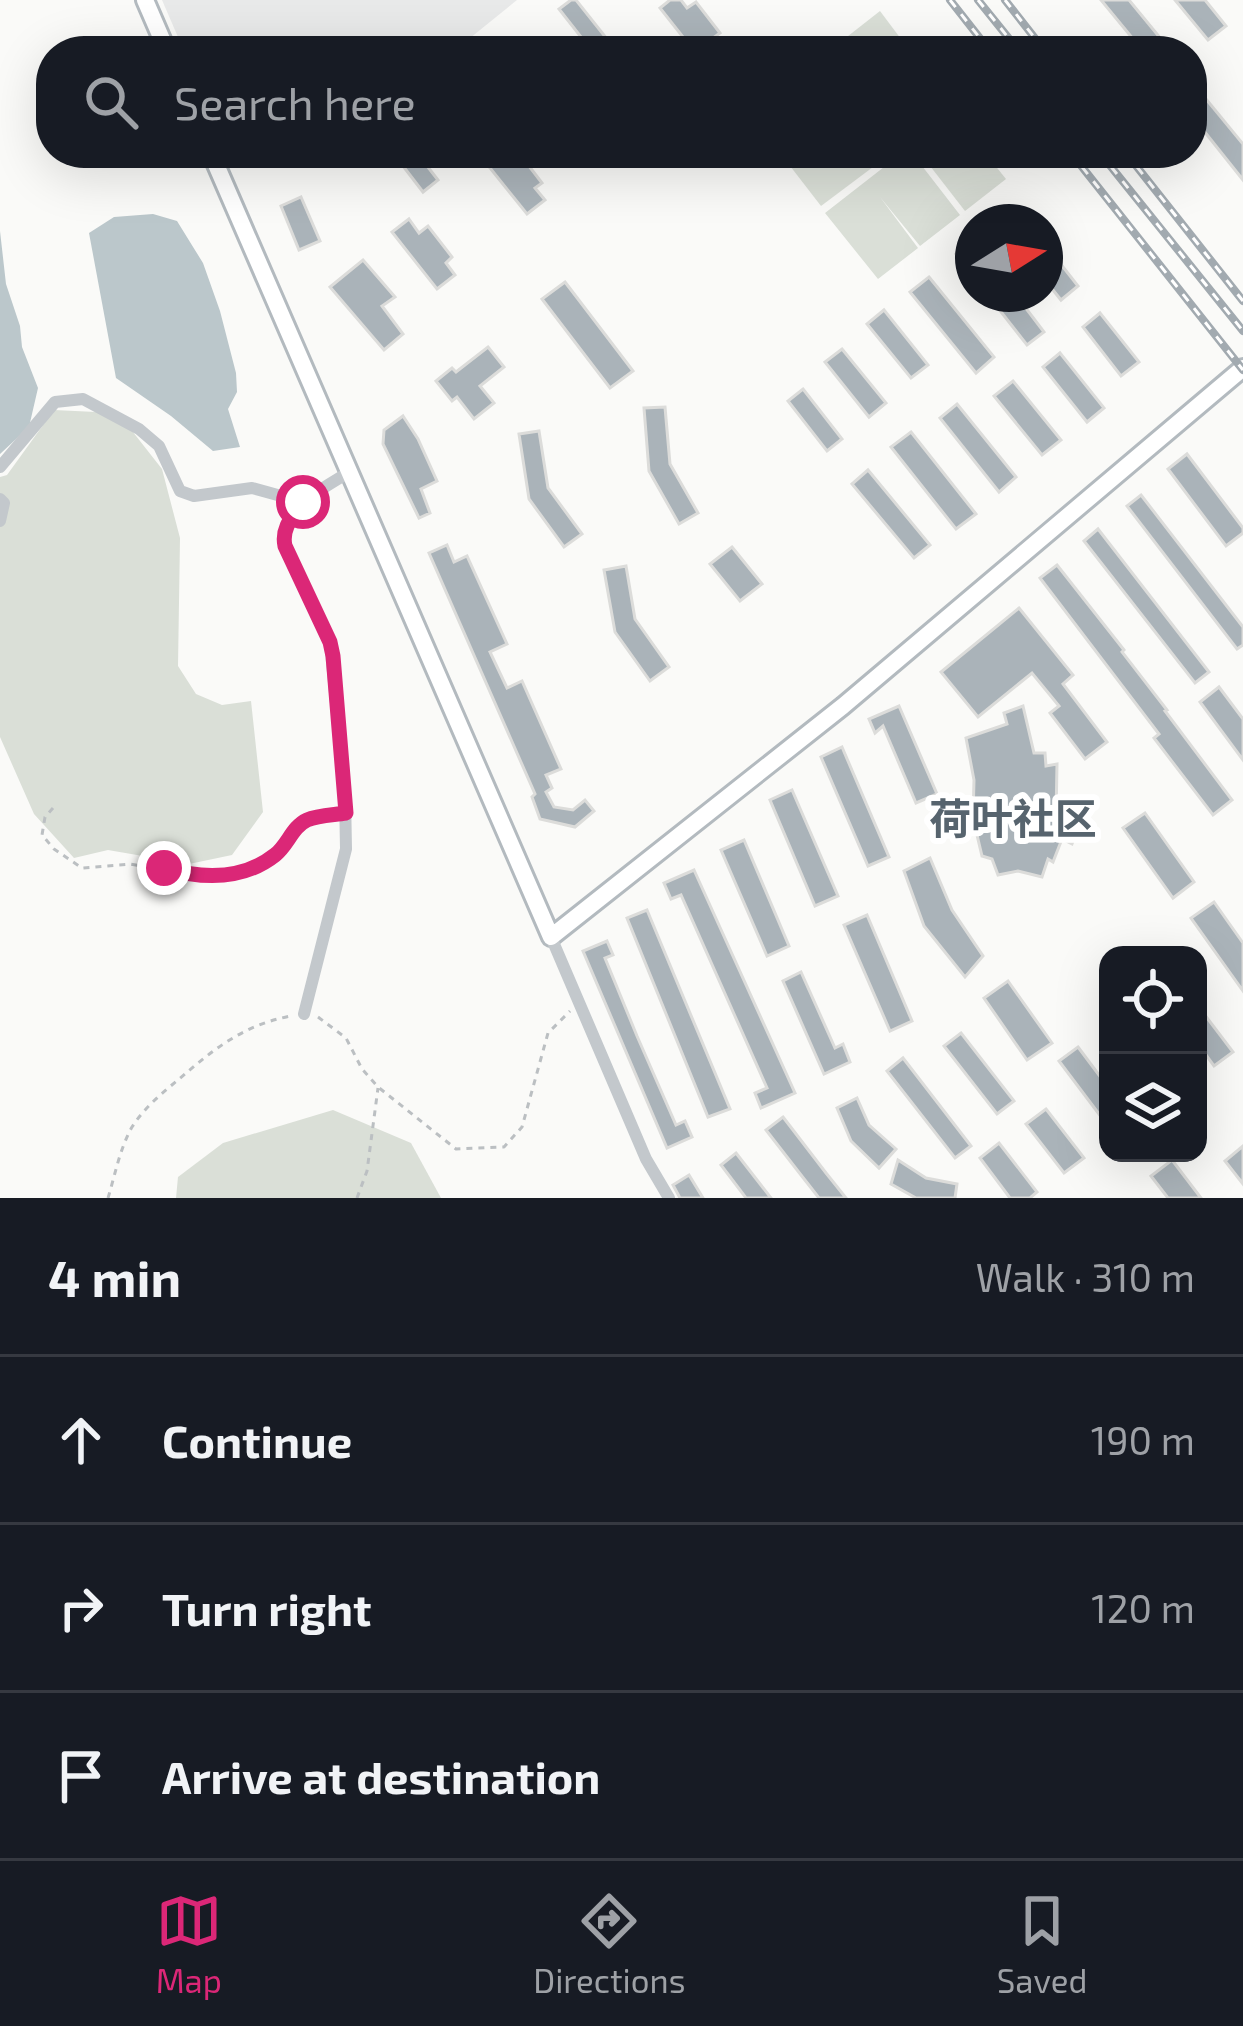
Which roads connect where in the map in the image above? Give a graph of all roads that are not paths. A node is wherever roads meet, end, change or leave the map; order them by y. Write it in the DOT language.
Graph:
graph roads {
  1 [pos="145,0"];
  2 [pos="161,36"];
  3 [pos="217,168"];
  4 [pos="1243,368"];
  5 [pos="0,467"];
  6 [pos="349,472"];
  7 [pos="0,499"];
  8 [pos="303,502"];
  9 [pos="0,521"];
  10 [pos="551,937"];
  11 [pos="304,1014"];
  12 [pos="669,1198"];
  1 -- 2 [label="main road"];
  3 -- 6 [label="main road"];
  4 -- 10 [label="main road"];
  5 -- 8 [label="street"];
  6 -- 8 [label="street"];
  6 -- 10 [label="main road"];
  7 -- 9 [label="street"];
  8 -- 11 [label="street"];
  10 -- 12 [label="street"];
}
